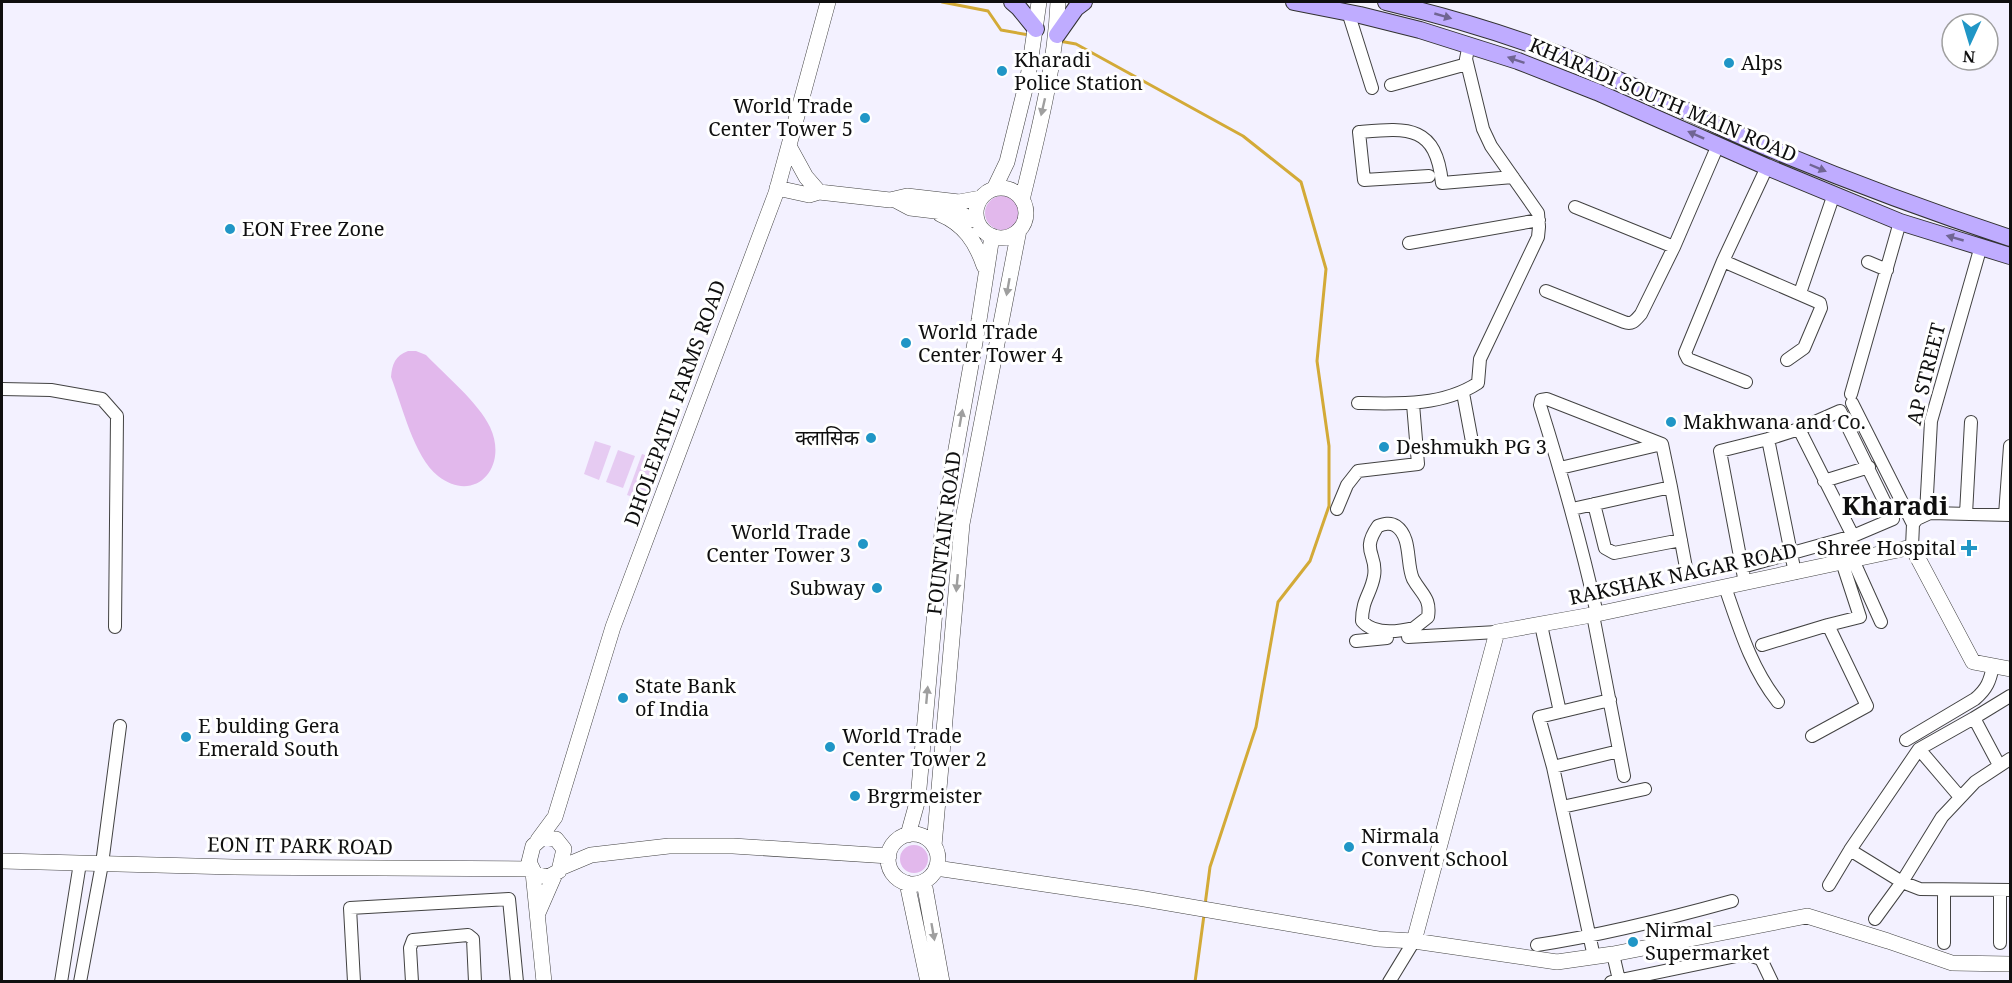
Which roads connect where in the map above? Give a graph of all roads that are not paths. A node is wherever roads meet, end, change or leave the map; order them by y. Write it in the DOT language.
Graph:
graph roads {
  1 [pos="828,2"];
  2 [pos="1012,2"];
  3 [pos="1039,2"];
  4 [pos="1058,2"];
  5 [pos="1084,2"];
  6 [pos="1294,2"];
  7 [pos="1386,2"];
  8 [pos="1348,12"];
  9 [pos="1034,36"];
  10 [pos="1056,41"];
  11 [pos="1469,44"];
  12 [pos="1467,64"];
  13 [pos="1391,85"];
  14 [pos="1372,88"];
  15 [pos="1719,145"];
  16 [pos="789,146"];
  17 [pos="1767,167"];
  18 [pos="1429,176"];
  19 [pos="1513,177"];
  20 [pos="778,184"];
  21 [pos="815,189"];
  22 [pos="994,189"];
  23 [pos="1834,194"];
  24 [pos="981,198"];
  25 [pos="895,200"];
  26 [pos="1022,200"];
  27 [pos="1575,207"];
  28 [pos="934,212"];
  29 [pos="1539,220"];
  30 [pos="977,221"];
  31 [pos="1900,222"];
  32 [pos="1019,230"];
  33 [pos="992,236"];
  34 [pos="2010,238"];
  35 [pos="1409,243"];
  36 [pos="1981,246"];
  37 [pos="1674,247"];
  38 [pos="2010,256"];
  39 [pos="1723,261"];
  40 [pos="1868,262"];
  41 [pos="1887,270"];
  42 [pos="986,273"];
  43 [pos="1546,291"];
  44 [pos="1800,293"];
  45 [pos="1787,360"];
  46 [pos="1746,382"];
  47 [pos="2,389"];
  48 [pos="1463,393"];
  49 [pos="1358,403"];
  50 [pos="1413,404"];
  51 [pos="1971,422"];
  52 [pos="1799,429"];
  53 [pos="1768,439"];
  54 [pos="1662,444"];
  55 [pos="2010,446"];
  56 [pos="1473,447"];
  57 [pos="1869,467"];
  58 [pos="1560,468"];
  59 [pos="1824,481"];
  60 [pos="1671,487"];
  61 [pos="1594,504"];
  62 [pos="1337,509"];
  63 [pos="1572,509"];
  64 [pos="1926,513"];
  65 [pos="1966,514"];
  66 [pos="2008,515"];
  67 [pos="1913,524"];
  68 [pos="1853,536"];
  69 [pos="1681,540"];
  70 [pos="1912,547"];
  71 [pos="1791,554"];
  72 [pos="1847,561"];
  73 [pos="1742,567"];
  74 [pos="1687,573"];
  75 [pos="1795,573"];
  76 [pos="1745,582"];
  77 [pos="1725,587"];
  78 [pos="1595,614"];
  79 [pos="1881,622"];
  80 [pos="1541,625"];
  81 [pos="1828,625"];
  82 [pos="115,627"];
  83 [pos="1415,632"];
  84 [pos="1497,632"];
  85 [pos="1356,641"];
  86 [pos="1762,645"];
  87 [pos="1993,666"];
  88 [pos="2010,669"];
  89 [pos="2010,696"];
  90 [pos="1610,700"];
  91 [pos="1778,702"];
  92 [pos="1560,712"];
  93 [pos="1974,718"];
  94 [pos="120,726"];
  95 [pos="1812,736"];
  96 [pos="1906,740"];
  97 [pos="1919,749"];
  98 [pos="1619,751"];
  99 [pos="2005,762"];
  100 [pos="1553,767"];
  101 [pos="1624,776"];
  102 [pos="1645,789"];
  103 [pos="1960,797"];
  104 [pos="1562,807"];
  105 [pos="555,817"];
  106 [pos="908,835"];
  107 [pos="561,844"];
  108 [pos="535,846"];
  109 [pos="934,846"];
  110 [pos="1850,850"];
  111 [pos="591,855"];
  112 [pos="889,856"];
  113 [pos="2,861"];
  114 [pos="80,863"];
  115 [pos="102,864"];
  116 [pos="936,868"];
  117 [pos="497,870"];
  118 [pos="532,871"];
  119 [pos="557,871"];
  120 [pos="924,882"];
  121 [pos="1902,882"];
  122 [pos="907,883"];
  123 [pos="1829,885"];
  124 [pos="1944,890"];
  125 [pos="2005,890"];
  126 [pos="1732,901"];
  127 [pos="538,914"];
  128 [pos="1875,919"];
  129 [pos="1590,937"];
  130 [pos="1414,941"];
  131 [pos="1944,943"];
  132 [pos="2000,943"];
  133 [pos="1537,945"];
  134 [pos="1613,954"];
  135 [pos="1594,957"];
  136 [pos="2010,964"];
  137 [pos="59,974"];
  138 [pos="81,977"];
  139 [pos="354,981"];
  140 [pos="412,981"];
  141 [pos="475,981"];
  142 [pos="517,981"];
  143 [pos="544,981"];
  144 [pos="928,981"];
  145 [pos="942,981"];
  146 [pos="1389,981"];
  147 [pos="1615,981"];
  148 [pos="1772,981"];
  1 -- 16 [label="street, DHOLEPATIL FARMS ROAD"];
  2 -- 9 [label="main road"];
  3 -- 9 [label="street"];
  4 -- 10 [label="street, FOUNTAIN ROAD"];
  5 -- 10 [label="main road"];
  6 -- 8 [label="main road, KHARADI SOUTH MAIN ROAD"];
  7 -- 34 [label="main road, KHARADI SOUTH MAIN ROAD, one-way"];
  8 -- 11 [label="main road, KHARADI SOUTH MAIN ROAD"];
  8 -- 14 [label="street"];
  9 -- 22 [label="street"];
  10 -- 26 [label="street, FOUNTAIN ROAD, one-way"];
  11 -- 12 [label="street"];
  15 -- 11 [label="main road, KHARADI SOUTH MAIN ROAD, one-way"];
  12 -- 13 [label="street"];
  12 -- 19 [label="street"];
  15 -- 17 [label="main road, KHARADI SOUTH MAIN ROAD"];
  15 -- 37 [label="street"];
  16 -- 20 [label="street, DHOLEPATIL FARMS ROAD"];
  16 -- 21 [label="street"];
  17 -- 23 [label="main road, KHARADI SOUTH MAIN ROAD"];
  17 -- 39 [label="street"];
  18 -- 19 [label="street"];
  19 -- 29 [label="street"];
  20 -- 21 [label="street"];
  20 -- 105 [label="street, DHOLEPATIL FARMS ROAD"];
  21 -- 25 [label="street"];
  22 -- 24 [label="street"];
  22 -- 26 [label="street"];
  23 -- 31 [label="main road, KHARADI SOUTH MAIN ROAD"];
  23 -- 44 [label="street"];
  24 -- 25 [label="street"];
  24 -- 30 [label="street"];
  25 -- 28 [label="street"];
  26 -- 32 [label="street, FOUNTAIN ROAD"];
  27 -- 37 [label="street"];
  28 -- 30 [label="street"];
  28 -- 42 [label="street"];
  29 -- 35 [label="street"];
  29 -- 48 [label="street"];
  30 -- 33 [label="street"];
  36 -- 31 [label="main road, KHARADI SOUTH MAIN ROAD, one-way"];
  31 -- 41 [label="street"];
  32 -- 33 [label="street"];
  32 -- 109 [label="street, FOUNTAIN ROAD, one-way"];
  33 -- 42 [label="street, FOUNTAIN ROAD"];
  36 -- 38 [label="main road, KHARADI SOUTH MAIN ROAD"];
  36 -- 64 [label="street, AP STREET"];
  37 -- 43 [label="street"];
  39 -- 44 [label="street"];
  39 -- 46 [label="street"];
  40 -- 41 [label="street"];
  41 -- 67 [label="street"];
  106 -- 42 [label="street, FOUNTAIN ROAD, one-way"];
  44 -- 45 [label="street"];
  47 -- 82 [label="street"];
  48 -- 50 [label="street"];
  48 -- 56 [label="street"];
  49 -- 50 [label="street"];
  50 -- 62 [label="street"];
  51 -- 65 [label="street"];
  52 -- 53 [label="street"];
  52 -- 57 [label="street"];
  52 -- 59 [label="street"];
  53 -- 71 [label="street"];
  53 -- 73 [label="street"];
  54 -- 58 [label="street"];
  54 -- 58 [label="street"];
  54 -- 60 [label="street"];
  55 -- 66 [label="street"];
  57 -- 59 [label="street"];
  57 -- 68 [label="street"];
  58 -- 63 [label="street"];
  59 -- 68 [label="street"];
  60 -- 61 [label="street"];
  60 -- 69 [label="street"];
  61 -- 63 [label="street"];
  61 -- 69 [label="street"];
  63 -- 78 [label="street"];
  64 -- 65 [label="street"];
  64 -- 67 [label="street"];
  65 -- 66 [label="street"];
  67 -- 70 [label="street"];
  68 -- 71 [label="street"];
  69 -- 74 [label="street"];
  70 -- 72 [label="street, RAKSHAK NAGAR ROAD"];
  70 -- 87 [label="street"];
  71 -- 73 [label="street"];
  71 -- 75 [label="street"];
  72 -- 75 [label="street, RAKSHAK NAGAR ROAD"];
  72 -- 79 [label="street"];
  72 -- 81 [label="street"];
  73 -- 76 [label="street"];
  75 -- 76 [label="street, RAKSHAK NAGAR ROAD"];
  76 -- 77 [label="street, RAKSHAK NAGAR ROAD"];
  77 -- 78 [label="street, RAKSHAK NAGAR ROAD"];
  77 -- 91 [label="street"];
  78 -- 80 [label="street, RAKSHAK NAGAR ROAD"];
  78 -- 90 [label="street"];
  80 -- 84 [label="street, RAKSHAK NAGAR ROAD"];
  80 -- 92 [label="street"];
  81 -- 86 [label="street"];
  81 -- 95 [label="street"];
  83 -- 83 [label="street"];
  83 -- 84 [label="street"];
  83 -- 85 [label="street"];
  84 -- 130 [label="street"];
  87 -- 88 [label="street"];
  87 -- 96 [label="street"];
  89 -- 93 [label="street"];
  90 -- 92 [label="street"];
  90 -- 98 [label="street"];
  92 -- 100 [label="street"];
  93 -- 97 [label="street"];
  93 -- 99 [label="street"];
  94 -- 115 [label="street"];
  97 -- 103 [label="street"];
  97 -- 110 [label="street"];
  98 -- 100 [label="street"];
  98 -- 101 [label="street"];
  99 -- 103 [label="street"];
  100 -- 104 [label="street"];
  102 -- 104 [label="street"];
  103 -- 121 [label="street"];
  104 -- 129 [label="street"];
  105 -- 107 [label="street, DHOLEPATIL FARMS ROAD"];
  105 -- 108 [label="street, DHOLEPATIL FARMS ROAD"];
  106 -- 109 [label="street"];
  106 -- 112 [label="street, FOUNTAIN ROAD"];
  107 -- 108 [label="street"];
  107 -- 111 [label="street"];
  107 -- 119 [label="street"];
  108 -- 117 [label="street"];
  108 -- 118 [label="street"];
  109 -- 116 [label="street, FOUNTAIN ROAD"];
  110 -- 121 [label="street"];
  110 -- 123 [label="street"];
  111 -- 112 [label="street"];
  111 -- 119 [label="street"];
  112 -- 122 [label="street"];
  113 -- 114 [label="street, EON IT PARK ROAD"];
  114 -- 115 [label="street, EON IT PARK ROAD"];
  114 -- 137 [label="street"];
  115 -- 117 [label="street, EON IT PARK ROAD"];
  115 -- 138 [label="street"];
  116 -- 120 [label="street"];
  116 -- 130 [label="street"];
  117 -- 118 [label="street, EON IT PARK ROAD"];
  118 -- 119 [label="street"];
  118 -- 127 [label="street"];
  119 -- 127 [label="street"];
  120 -- 122 [label="street"];
  120 -- 145 [label="street, one-way"];
  121 -- 124 [label="street"];
  121 -- 128 [label="street"];
  122 -- 144 [label="street"];
  124 -- 125 [label="street"];
  124 -- 131 [label="street"];
  125 -- 132 [label="street"];
  126 -- 129 [label="street"];
  127 -- 143 [label="street"];
  129 -- 133 [label="street"];
  129 -- 135 [label="street"];
  130 -- 135 [label="street"];
  130 -- 146 [label="street"];
  134 -- 135 [label="street"];
  134 -- 136 [label="street"];
  134 -- 147 [label="street"];
  137 -- 138 [label="street"];
  139 -- 142 [label="street"];
  140 -- 141 [label="street"];
  147 -- 148 [label="street"];
}
